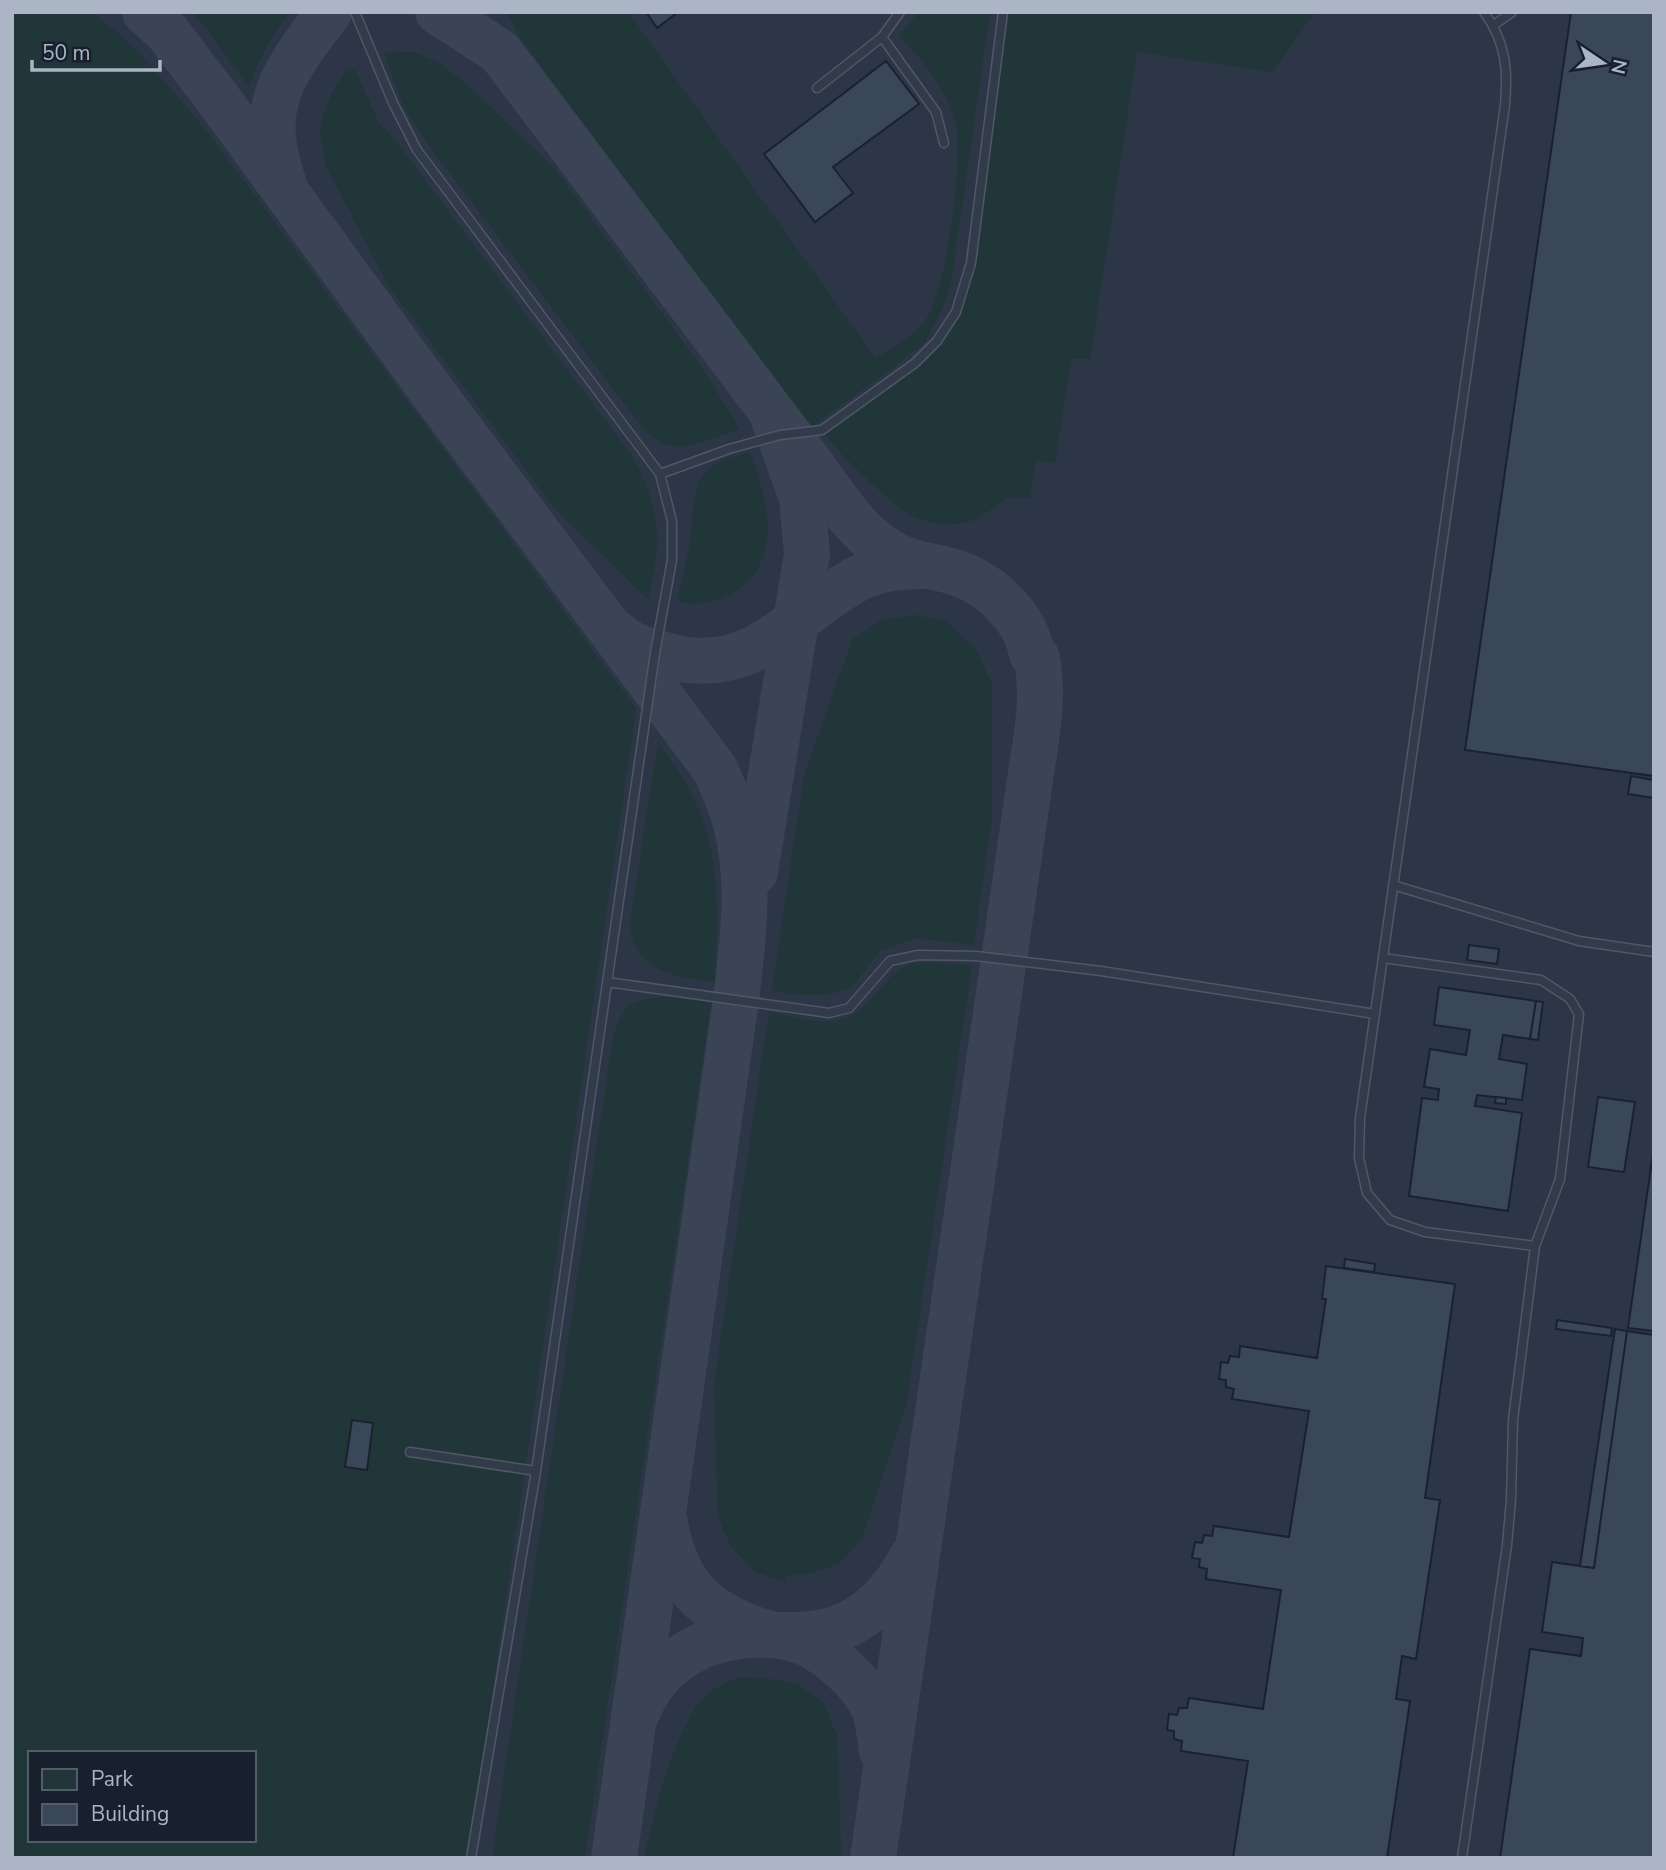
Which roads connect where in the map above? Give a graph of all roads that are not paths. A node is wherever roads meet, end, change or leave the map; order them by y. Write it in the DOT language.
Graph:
graph roads {
  1 [pos="355,12"];
  2 [pos="901,12"];
  3 [pos="1003,12"];
  4 [pos="1484,12"];
  5 [pos="1512,12"];
  6 [pos="1494,25"];
  7 [pos="882,37"];
  8 [pos="817,88"];
  9 [pos="944,143"];
  10 [pos="660,474"];
  11 [pos="1393,885"];
  12 [pos="1654,952"];
  13 [pos="1383,958"];
  14 [pos="607,982"];
  15 [pos="1375,1014"];
  16 [pos="1535,1246"];
  17 [pos="410,1452"];
  18 [pos="536,1471"];
  19 [pos="471,1858"];
  20 [pos="1462,1858"];
  1 -- 10 [label="lane"];
  2 -- 7 [label="lane"];
  3 -- 10 [label="lane"];
  4 -- 6 [label="lane"];
  5 -- 6 [label="lane"];
  6 -- 11 [label="lane"];
  7 -- 8 [label="lane"];
  7 -- 9 [label="lane"];
  10 -- 14 [label="lane"];
  11 -- 12 [label="lane"];
  11 -- 13 [label="lane"];
  13 -- 15 [label="lane"];
  13 -- 16 [label="lane"];
  14 -- 15 [label="lane"];
  14 -- 18 [label="lane"];
  15 -- 16 [label="lane"];
  16 -- 20 [label="lane"];
  17 -- 18 [label="lane"];
  18 -- 19 [label="lane"];
}
